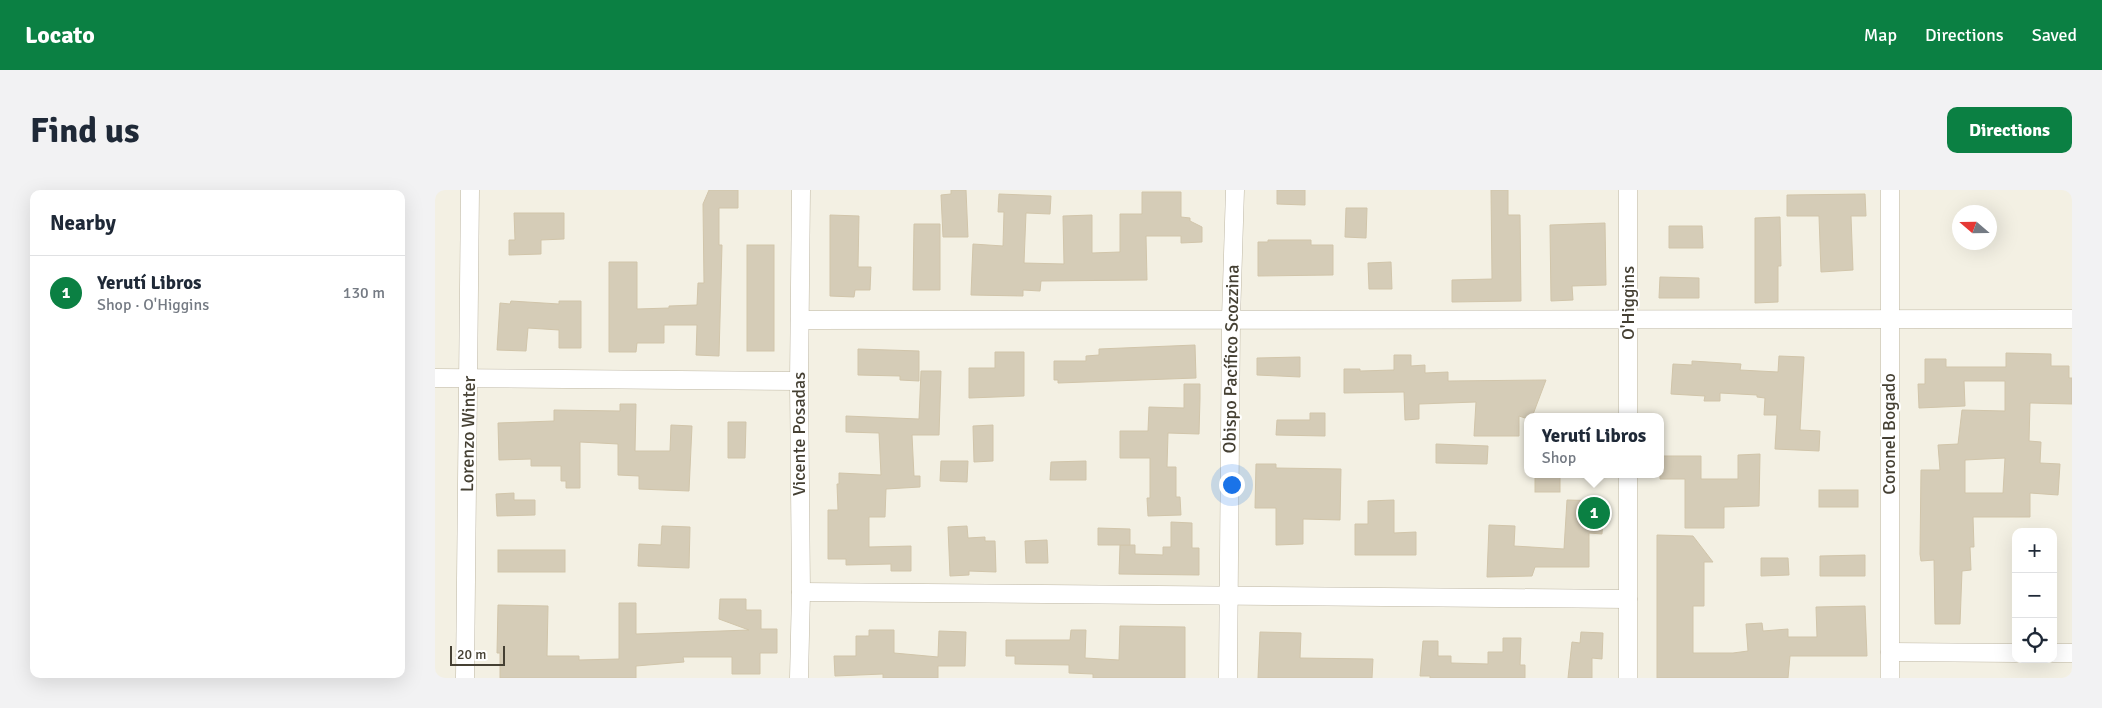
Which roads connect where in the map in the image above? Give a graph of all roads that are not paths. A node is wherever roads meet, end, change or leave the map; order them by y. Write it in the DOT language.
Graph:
graph roads {
  1 [pos="471,190"];
  2 [pos="801,190"];
  3 [pos="1235,190"];
  4 [pos="1628,190"];
  5 [pos="1890,190"];
  6 [pos="1231,318"];
  7 [pos="1628,319"];
  8 [pos="1889,319"];
  9 [pos="2072,319"];
  10 [pos="800,320"];
  11 [pos="435,378"];
  12 [pos="469,378"];
  13 [pos="799,381"];
  14 [pos="1628,413"];
  15 [pos="1628,478"];
  16 [pos="801,592"];
  17 [pos="1228,596"];
  18 [pos="1628,599"];
  19 [pos="1890,652"];
  20 [pos="2012,653"];
  21 [pos="2057,653"];
  22 [pos="2072,653"];
  23 [pos="465,678"];
  24 [pos="799,678"];
  25 [pos="1228,678"];
  26 [pos="1628,678"];
  27 [pos="1889,678"];
  1 -- 12 [label="street, Lorenzo Winter"];
  2 -- 10 [label="street, Vicente Posadas"];
  3 -- 6 [label="street, Obispo Pacífico Scozzina"];
  4 -- 7 [label="street, O'Higgins"];
  5 -- 8 [label="street, Coronel Bogado"];
  6 -- 7 [label="street"];
  6 -- 10 [label="street"];
  6 -- 17 [label="street, Obispo Pacífico Scozzina"];
  7 -- 8 [label="street"];
  7 -- 14 [label="street, O'Higgins"];
  8 -- 9 [label="street"];
  8 -- 19 [label="street, Coronel Bogado"];
  10 -- 13 [label="street, Vicente Posadas"];
  11 -- 12 [label="street"];
  12 -- 13 [label="street"];
  12 -- 23 [label="street, Lorenzo Winter"];
  13 -- 16 [label="street, Vicente Posadas"];
  15 -- 18 [label="street"];
  16 -- 17 [label="street"];
  16 -- 24 [label="street, Vicente Posadas"];
  17 -- 18 [label="street"];
  17 -- 25 [label="street, Obispo Pacífico Scozzina"];
  18 -- 26 [label="street"];
  19 -- 20 [label="street"];
  19 -- 27 [label="street, Coronel Bogado"];
  21 -- 22 [label="street"];
}
